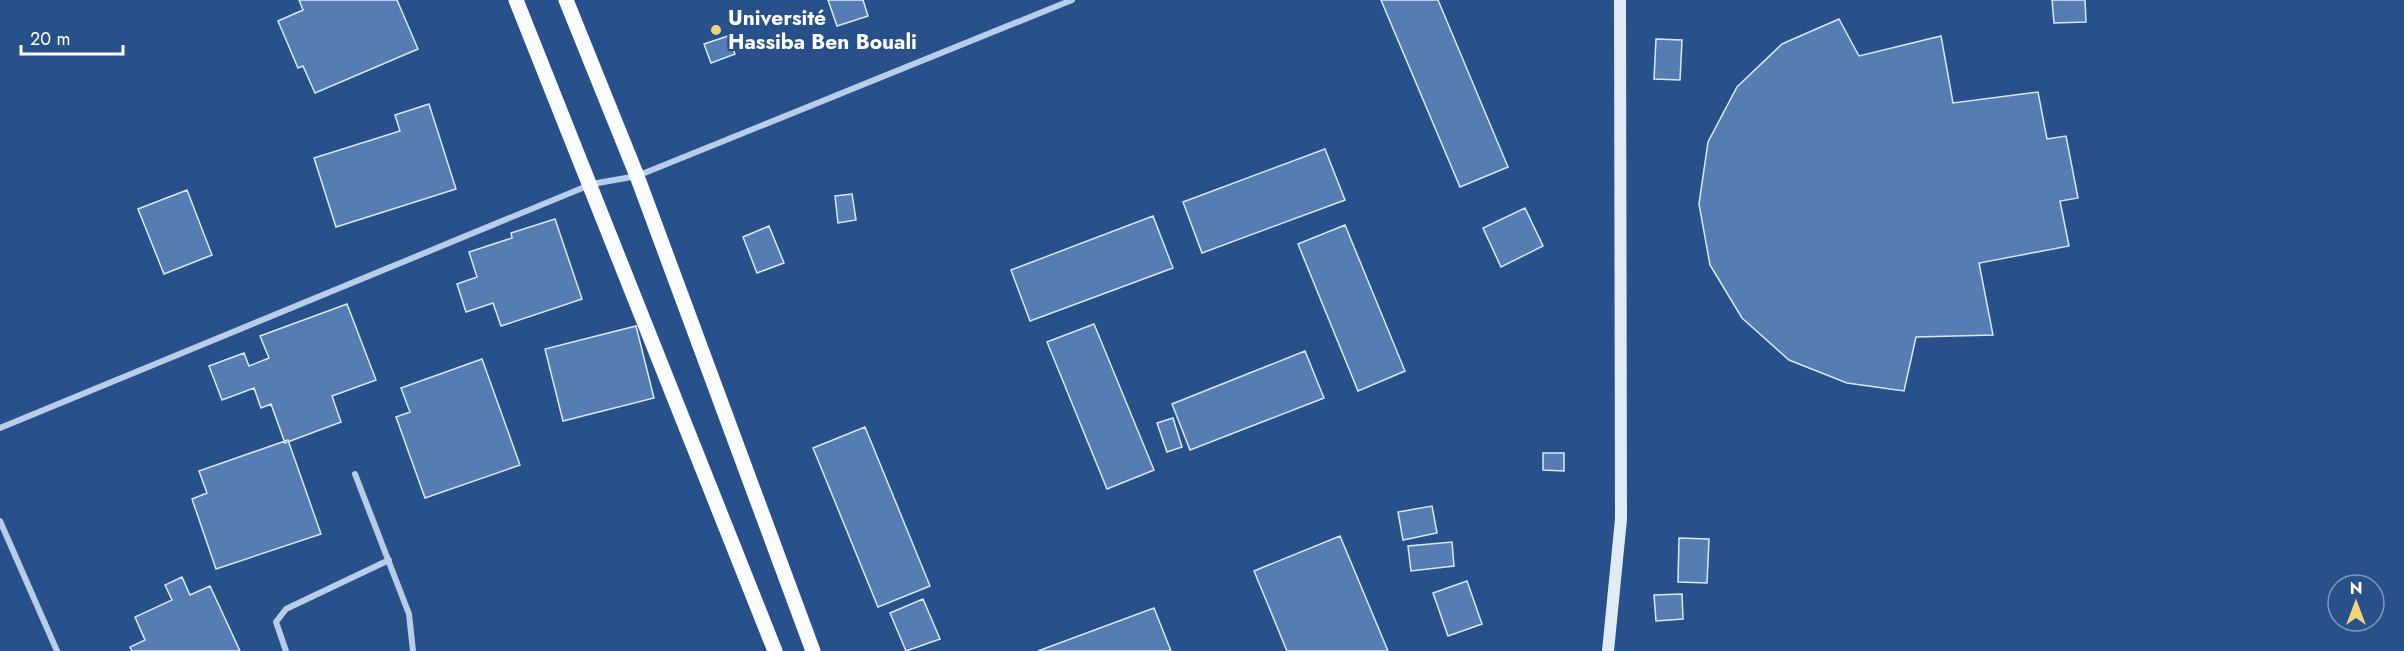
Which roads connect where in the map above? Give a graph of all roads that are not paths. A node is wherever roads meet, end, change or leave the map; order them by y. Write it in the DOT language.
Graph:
graph roads {
  1 [pos="516,0"];
  2 [pos="566,0"];
  3 [pos="1071,0"];
  4 [pos="1620,0"];
  5 [pos="637,176"];
  6 [pos="592,184"];
  7 [pos="0,428"];
  8 [pos="355,474"];
  9 [pos="0,521"];
  10 [pos="388,560"];
  11 [pos="57,651"];
  12 [pos="286,651"];
  13 [pos="413,651"];
  14 [pos="775,651"];
  15 [pos="813,651"];
  16 [pos="1608,651"];
  1 -- 6 [label="main road"];
  2 -- 5 [label="main road"];
  3 -- 5 [label="street"];
  4 -- 16 [label="main road"];
  5 -- 6 [label="street"];
  5 -- 15 [label="main road"];
  6 -- 7 [label="street"];
  6 -- 14 [label="main road"];
  8 -- 10 [label="street"];
  9 -- 11 [label="street"];
  10 -- 12 [label="street"];
  10 -- 13 [label="street"];
}
